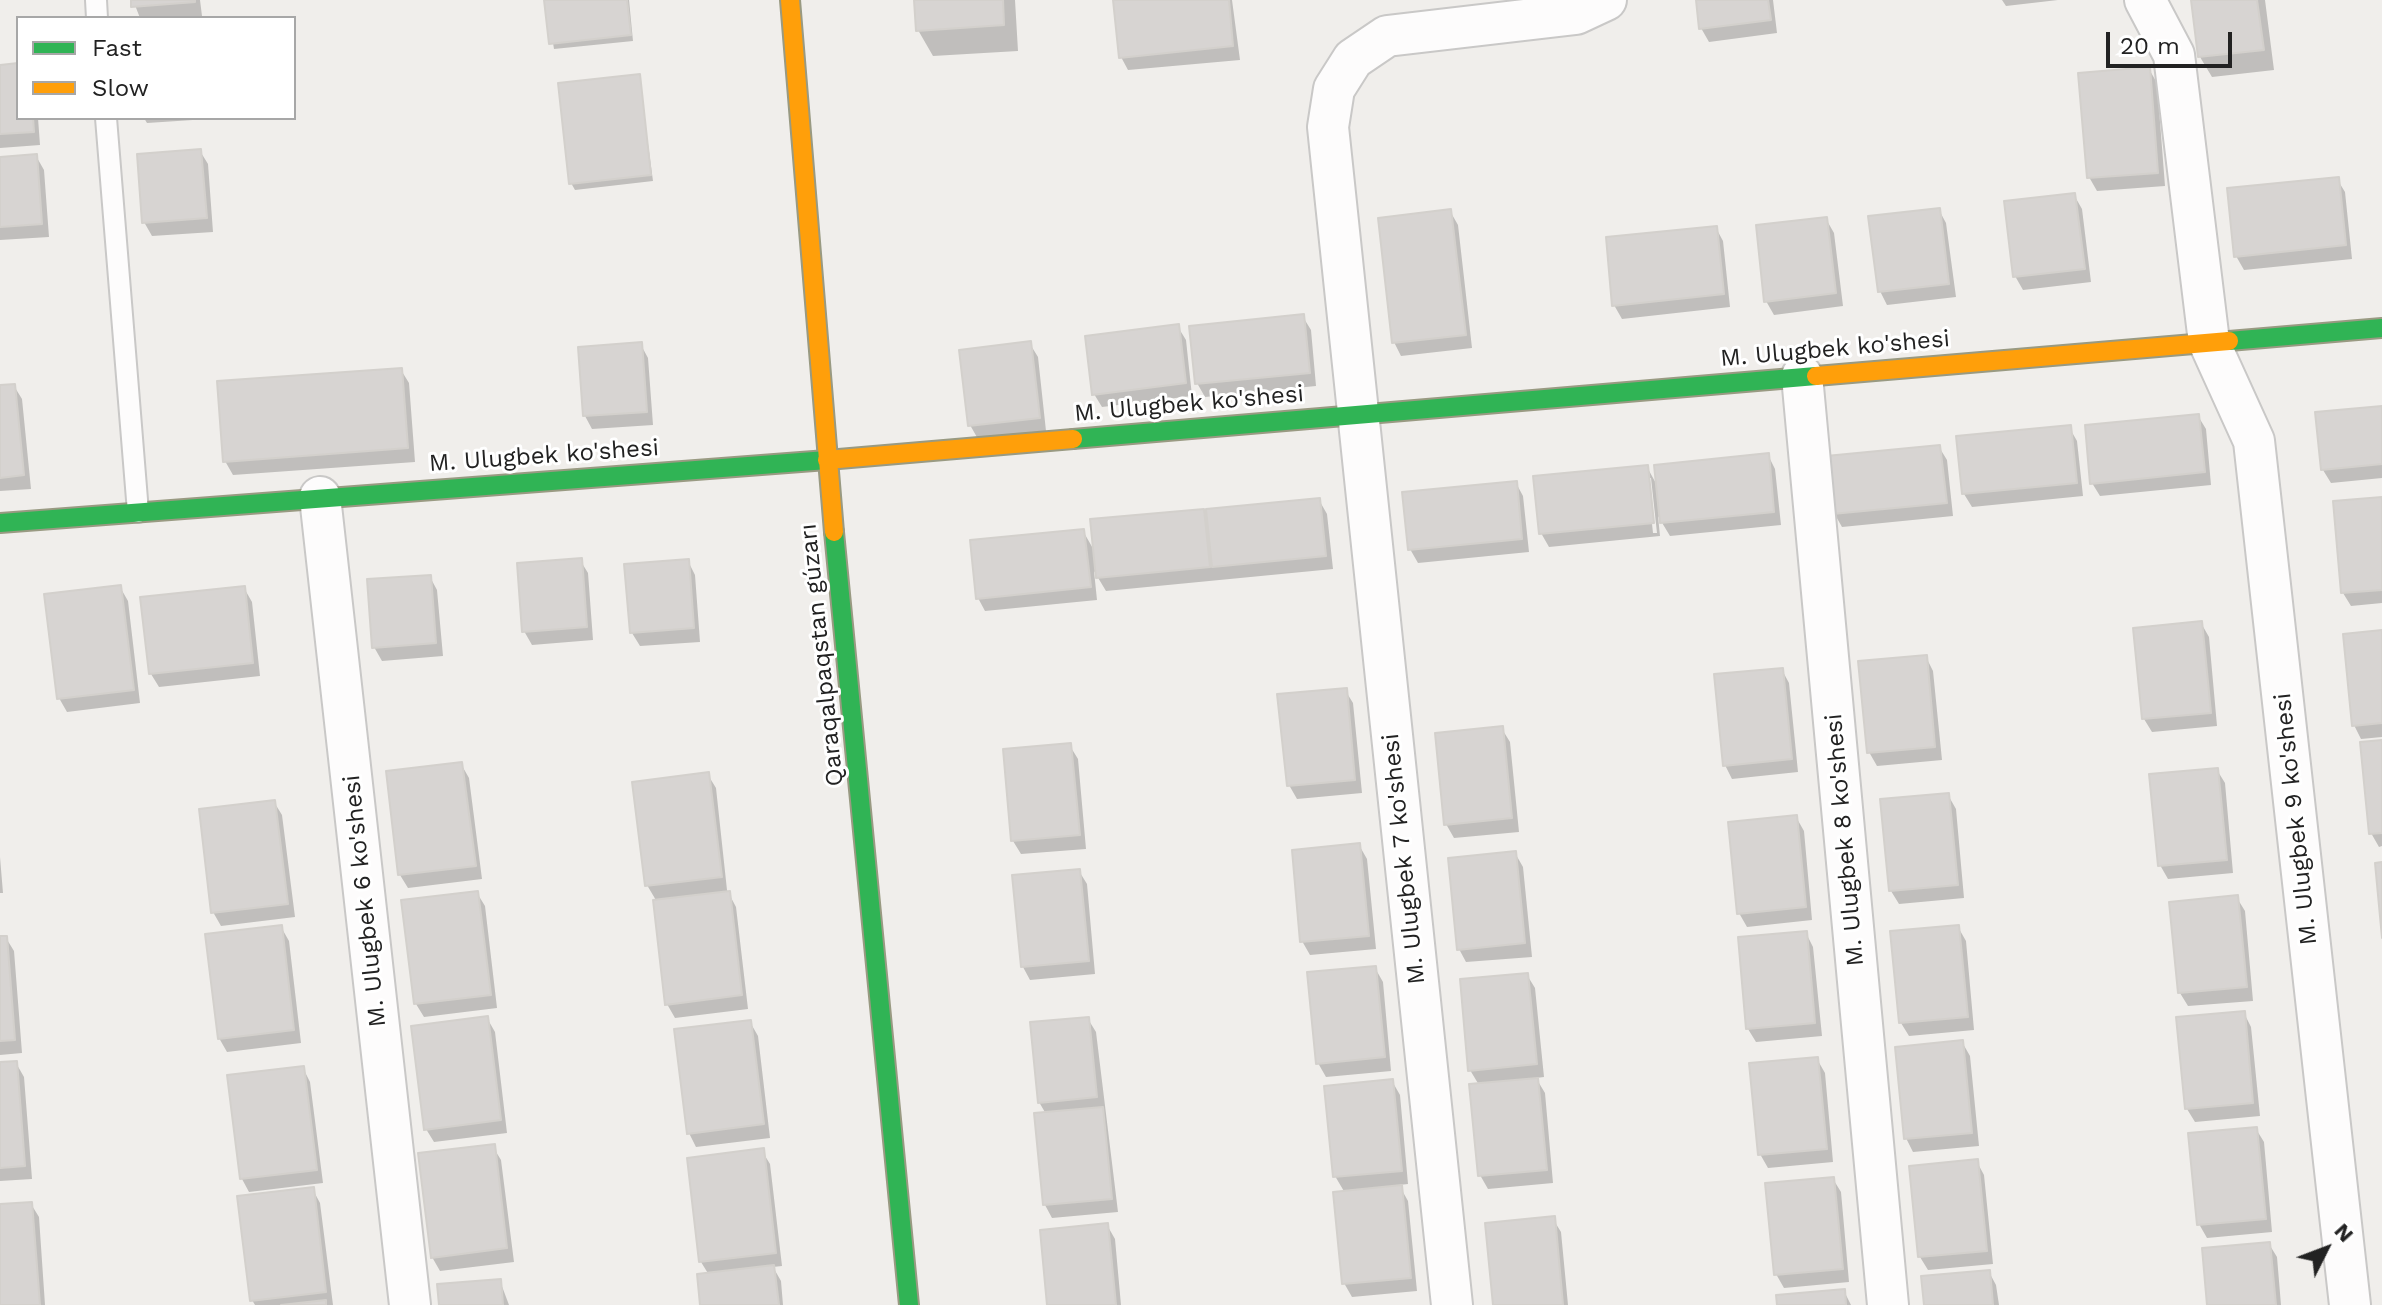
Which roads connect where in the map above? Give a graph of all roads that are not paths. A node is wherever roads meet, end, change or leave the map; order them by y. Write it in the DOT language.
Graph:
graph roads {
  1 [pos="790,0"];
  2 [pos="1606,0"];
  3 [pos="2145,0"];
  4 [pos="106,120"];
  5 [pos="2382,328"];
  6 [pos="2209,342"];
  7 [pos="1802,376"];
  8 [pos="1356,413"];
  9 [pos="827,460"];
  10 [pos="320,497"];
  11 [pos="138,512"];
  12 [pos="0,523"];
  13 [pos="410,1305"];
  14 [pos="909,1305"];
  15 [pos="1452,1305"];
  16 [pos="1888,1305"];
  17 [pos="2350,1305"];
  1 -- 9 [label="street, Qaraqalpaqstan gúzarı"];
  2 -- 8 [label="street, M. Ulugbek 7 ko'shesi"];
  3 -- 6 [label="street, M. Ulugbek 9 ko'shesi"];
  4 -- 11 [label="lane"];
  5 -- 6 [label="street, M. Ulugbek ko'shesi"];
  6 -- 7 [label="street, M. Ulugbek ko'shesi"];
  6 -- 17 [label="street, M. Ulugbek 9 ko'shesi"];
  7 -- 8 [label="street, M. Ulugbek ko'shesi"];
  7 -- 16 [label="street, M. Ulugbek 8 ko'shesi"];
  8 -- 9 [label="street, M. Ulugbek ko'shesi"];
  8 -- 15 [label="street, M. Ulugbek 7 ko'shesi"];
  9 -- 10 [label="street, M. Ulugbek ko'shesi"];
  9 -- 14 [label="street, Qaraqalpaqstan gúzarı"];
  10 -- 11 [label="street, M. Ulugbek ko'shesi"];
  10 -- 13 [label="street, M. Ulugbek 6 ko'shesi"];
  11 -- 12 [label="street, M. Ulugbek ko'shesi"];
}
